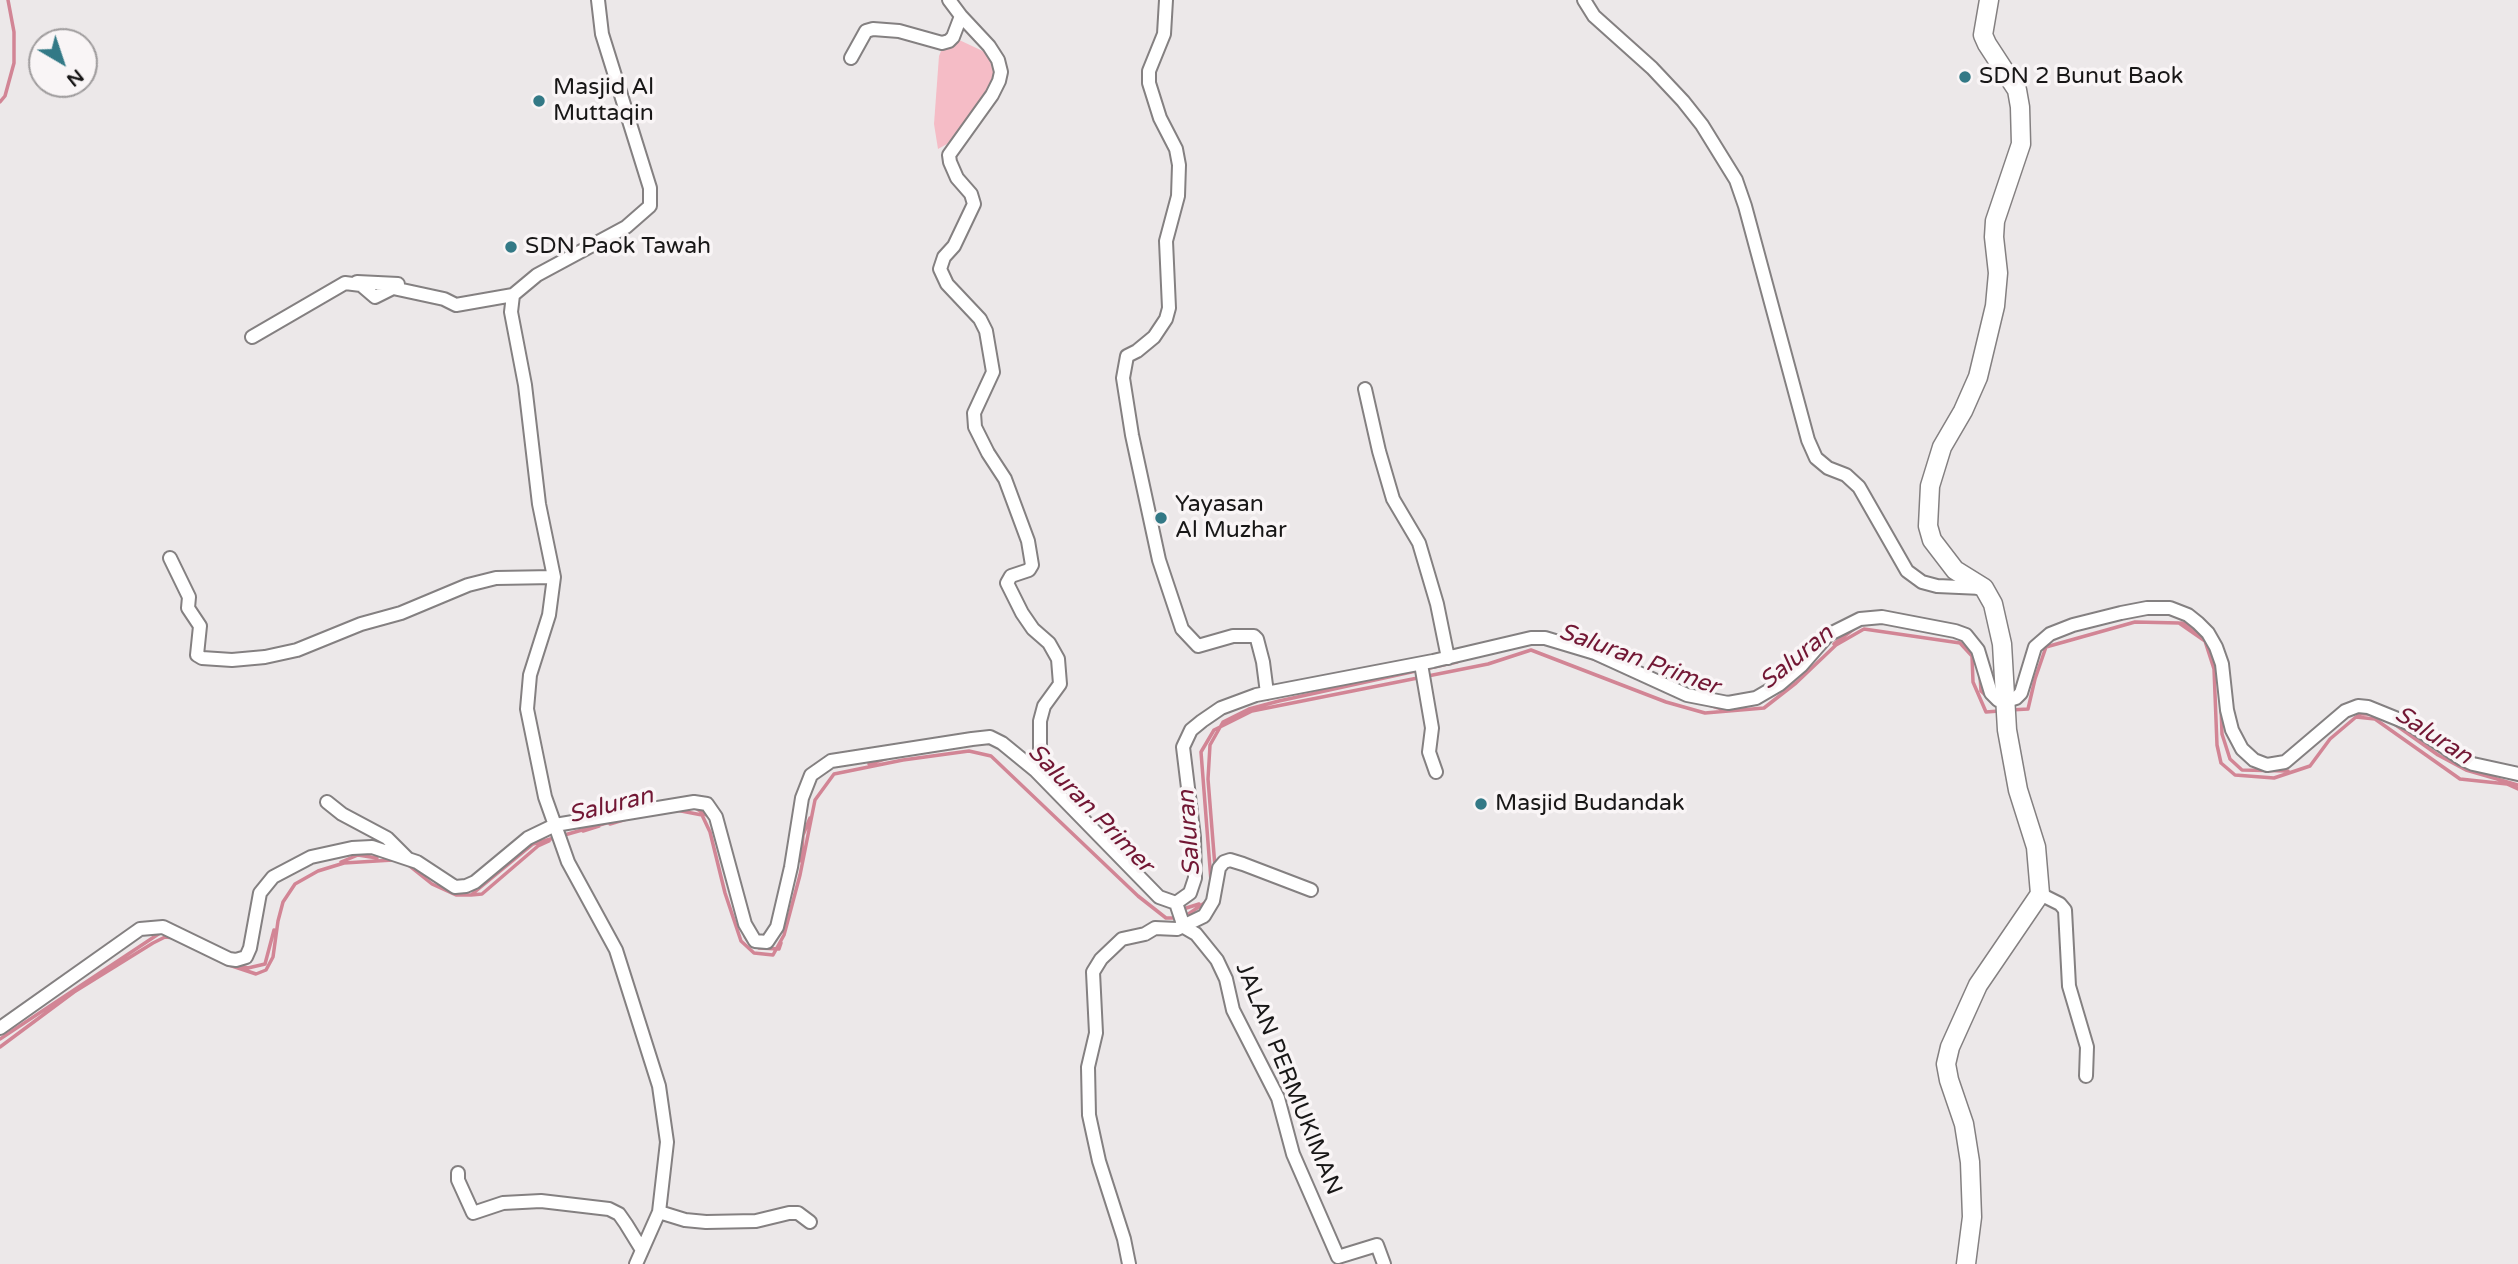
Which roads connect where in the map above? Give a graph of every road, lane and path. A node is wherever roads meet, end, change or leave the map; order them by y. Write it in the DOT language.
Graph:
graph roads {
  1 [pos="598,0"];
  2 [pos="949,0"];
  3 [pos="1166,0"];
  4 [pos="1584,0"];
  5 [pos="1989,0"];
  6 [pos="961,16"];
  7 [pos="851,58"];
  8 [pos="515,293"];
  9 [pos="251,335"];
  10 [pos="1366,389"];
  11 [pos="170,558"];
  12 [pos="554,577"];
  13 [pos="1984,588"];
  14 [pos="1448,658"];
  15 [pos="1422,672"];
  16 [pos="1267,694"];
  17 [pos="2006,703"];
  18 [pos="1035,770"];
  19 [pos="1436,772"];
  20 [pos="2518,774"];
  21 [pos="327,802"];
  22 [pos="555,827"];
  23 [pos="407,858"];
  24 [pos="1311,890"];
  25 [pos="2040,894"];
  26 [pos="1176,905"];
  27 [pos="1183,924"];
  28 [pos="0,1028"];
  29 [pos="2086,1076"];
  30 [pos="458,1173"];
  31 [pos="659,1212"];
  32 [pos="810,1222"];
  33 [pos="642,1250"];
  34 [pos="1333,1261"];
  35 [pos="636,1264"];
  36 [pos="1129,1264"];
  37 [pos="1384,1264"];
  38 [pos="1966,1264"];
  1 -- 8 [label="street"];
  2 -- 6 [label="street"];
  3 -- 16 [label="street"];
  4 -- 13 [label="street"];
  5 -- 13 [label="street"];
  6 -- 7 [label="street"];
  6 -- 18 [label="street"];
  8 -- 9 [label="street"];
  8 -- 12 [label="street"];
  10 -- 14 [label="street"];
  11 -- 12 [label="street"];
  12 -- 22 [label="street"];
  13 -- 17 [label="street"];
  14 -- 15 [label="street"];
  14 -- 17 [label="street"];
  15 -- 16 [label="street"];
  15 -- 19 [label="street"];
  16 -- 26 [label="street"];
  17 -- 20 [label="street"];
  17 -- 25 [label="street"];
  18 -- 22 [label="street"];
  18 -- 26 [label="street"];
  21 -- 23 [label="street"];
  22 -- 23 [label="street"];
  22 -- 31 [label="street"];
  23 -- 28 [label="street"];
  24 -- 27 [label="street"];
  25 -- 29 [label="street"];
  25 -- 38 [label="street"];
  26 -- 27 [label="street, JALAN PERMUKIMAN"];
  27 -- 34 [label="street, JALAN PERMUKIMAN"];
  27 -- 36 [label="street"];
  30 -- 33 [label="street"];
  31 -- 32 [label="street"];
  31 -- 33 [label="street"];
  33 -- 35 [label="street"];
  34 -- 37 [label="street, JALAN PERMUKIMAN"];
}
